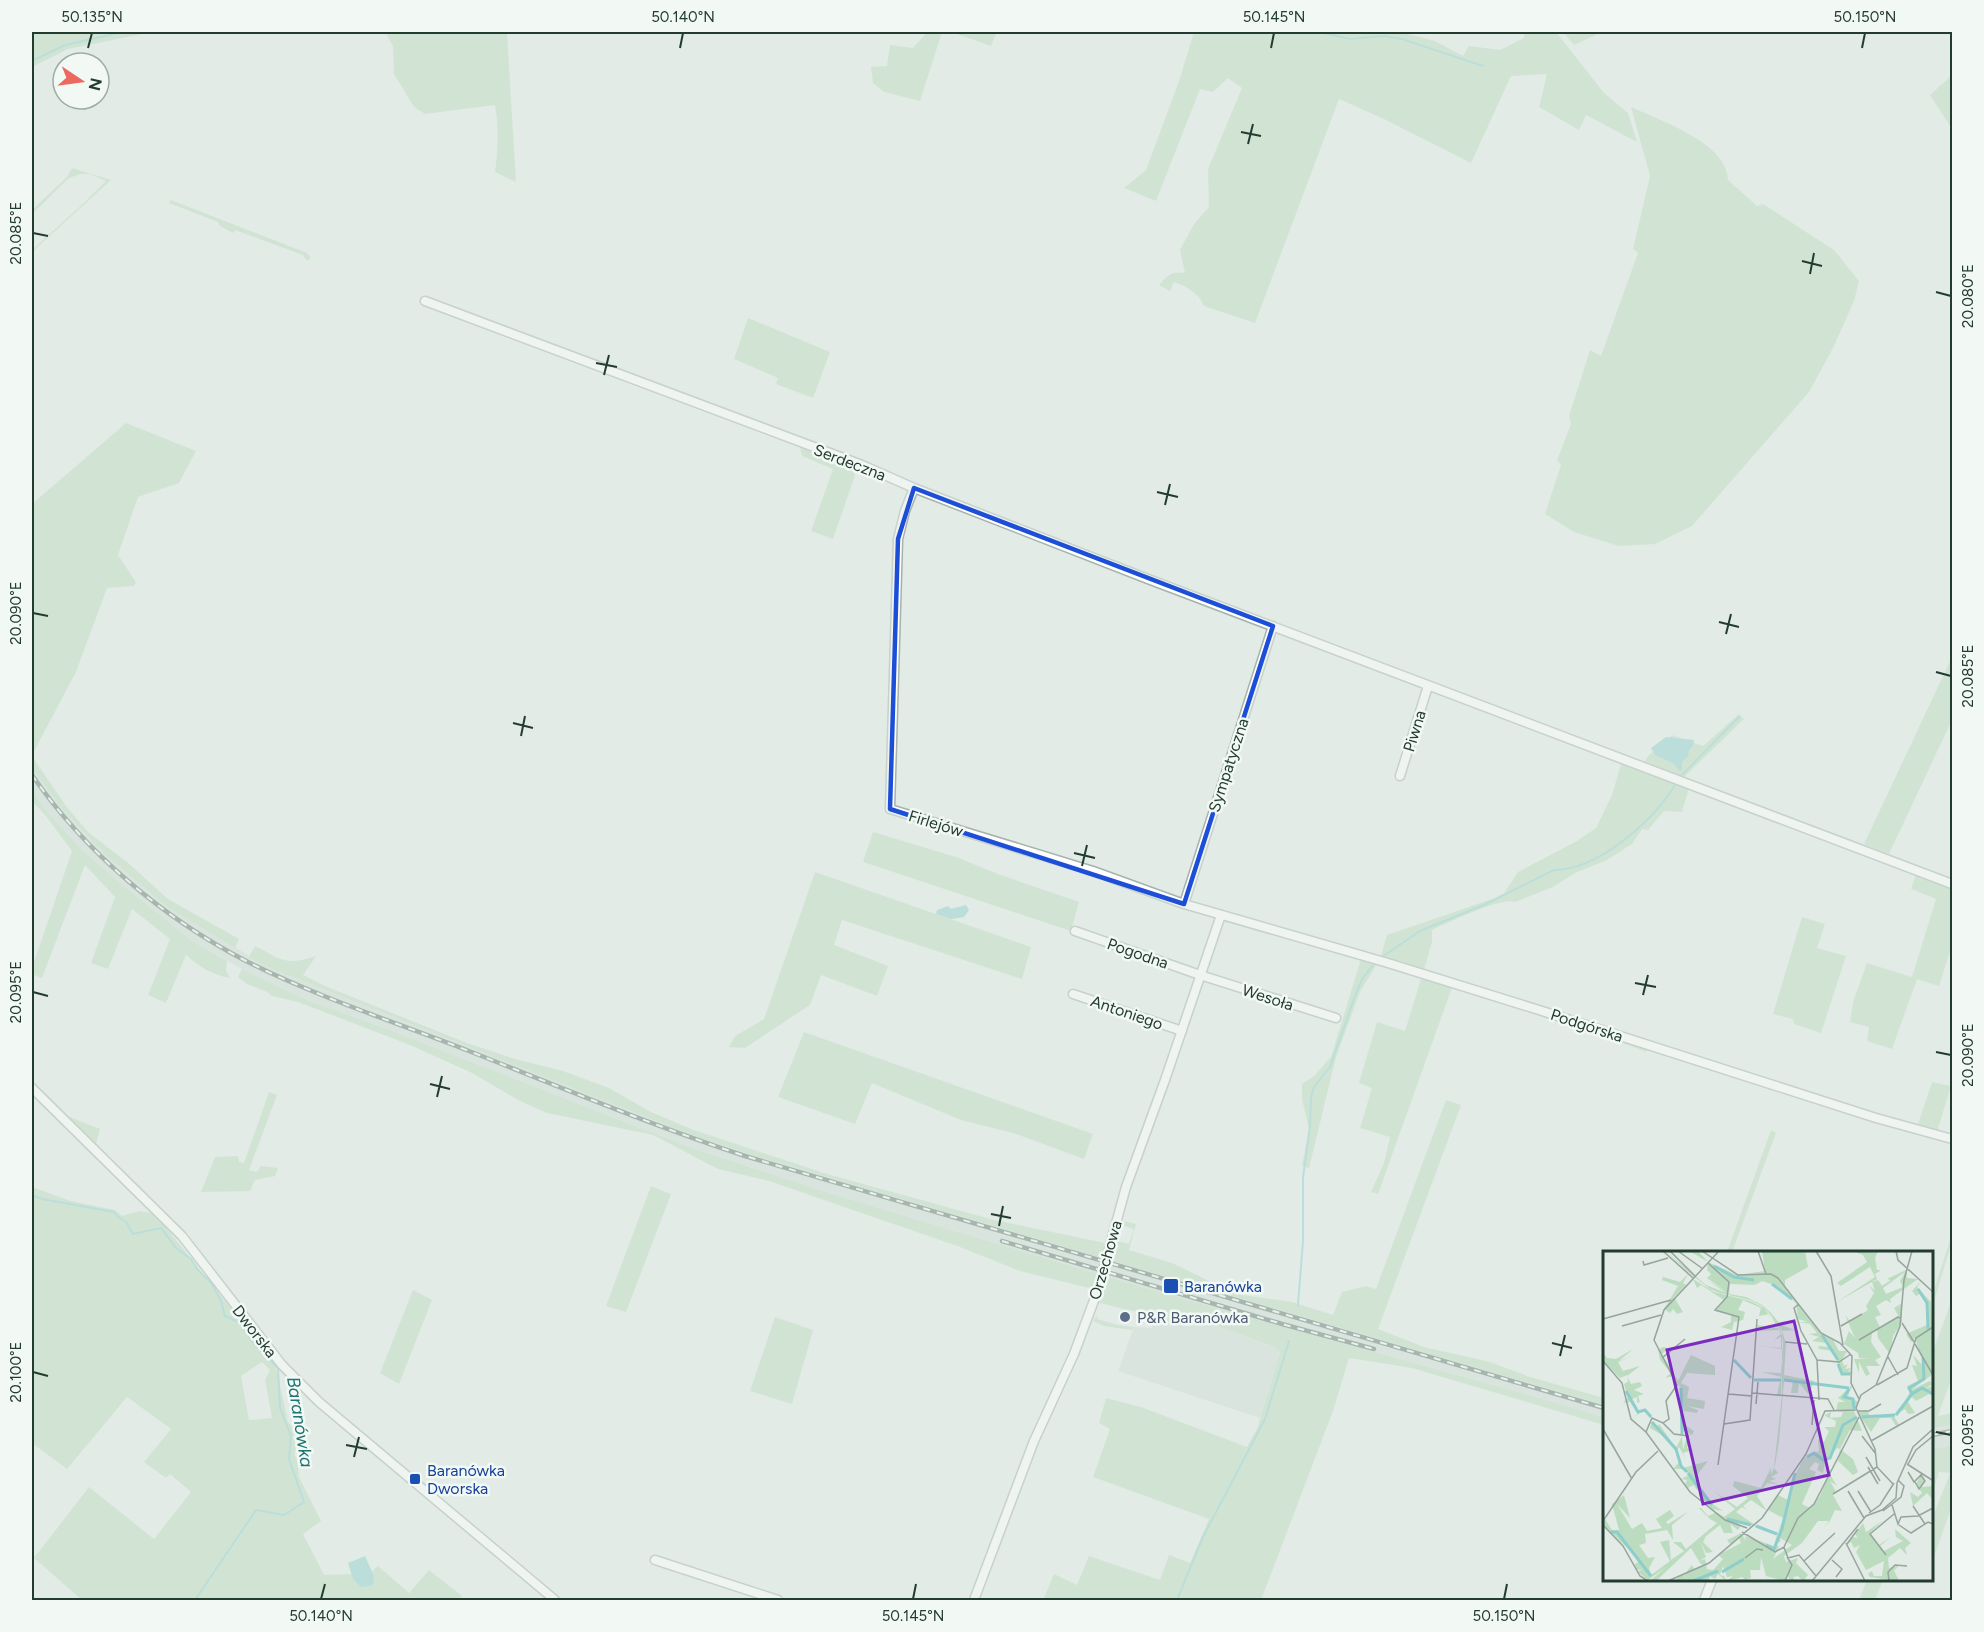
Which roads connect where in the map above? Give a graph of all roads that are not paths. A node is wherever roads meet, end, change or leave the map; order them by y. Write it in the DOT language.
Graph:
graph roads {
  1 [pos="425,301"];
  2 [pos="914,488"];
  3 [pos="1274,626"];
  4 [pos="1428,686"];
  5 [pos="1400,776"];
  6 [pos="1953,884"];
  7 [pos="1184,904"];
  8 [pos="1221,915"];
  9 [pos="1075,931"];
  10 [pos="1200,975"];
  11 [pos="1073,994"];
  12 [pos="1336,1018"];
  13 [pos="1182,1031"];
  14 [pos="32,1088"];
  15 [pos="1953,1139"];
  16 [pos="656,1560"];
  17 [pos="1712,1581"];
  18 [pos="555,1600"];
  19 [pos="778,1600"];
  20 [pos="974,1600"];
  21 [pos="1704,1600"];
  1 -- 2 [label="street, Serdeczna"];
  2 -- 3 [label="street, Serdeczna"];
  2 -- 7 [label="street, Firlejów"];
  3 -- 4 [label="street, Serdeczna"];
  3 -- 7 [label="street, Sympatyczna"];
  4 -- 5 [label="street, Piwna"];
  4 -- 6 [label="street, Serdeczna"];
  7 -- 8 [label="street, Firlejów"];
  8 -- 10 [label="street, Orzechowa"];
  8 -- 15 [label="street, Podgórska"];
  9 -- 10 [label="street, Pogodna"];
  10 -- 12 [label="street, Wesoła"];
  10 -- 13 [label="street, Orzechowa"];
  11 -- 13 [label="street, Antoniego"];
  13 -- 20 [label="street, Orzechowa, bridge"];
  14 -- 18 [label="street, Dworska"];
  16 -- 19 [label="street"];
  17 -- 21 [label="street"];
}
